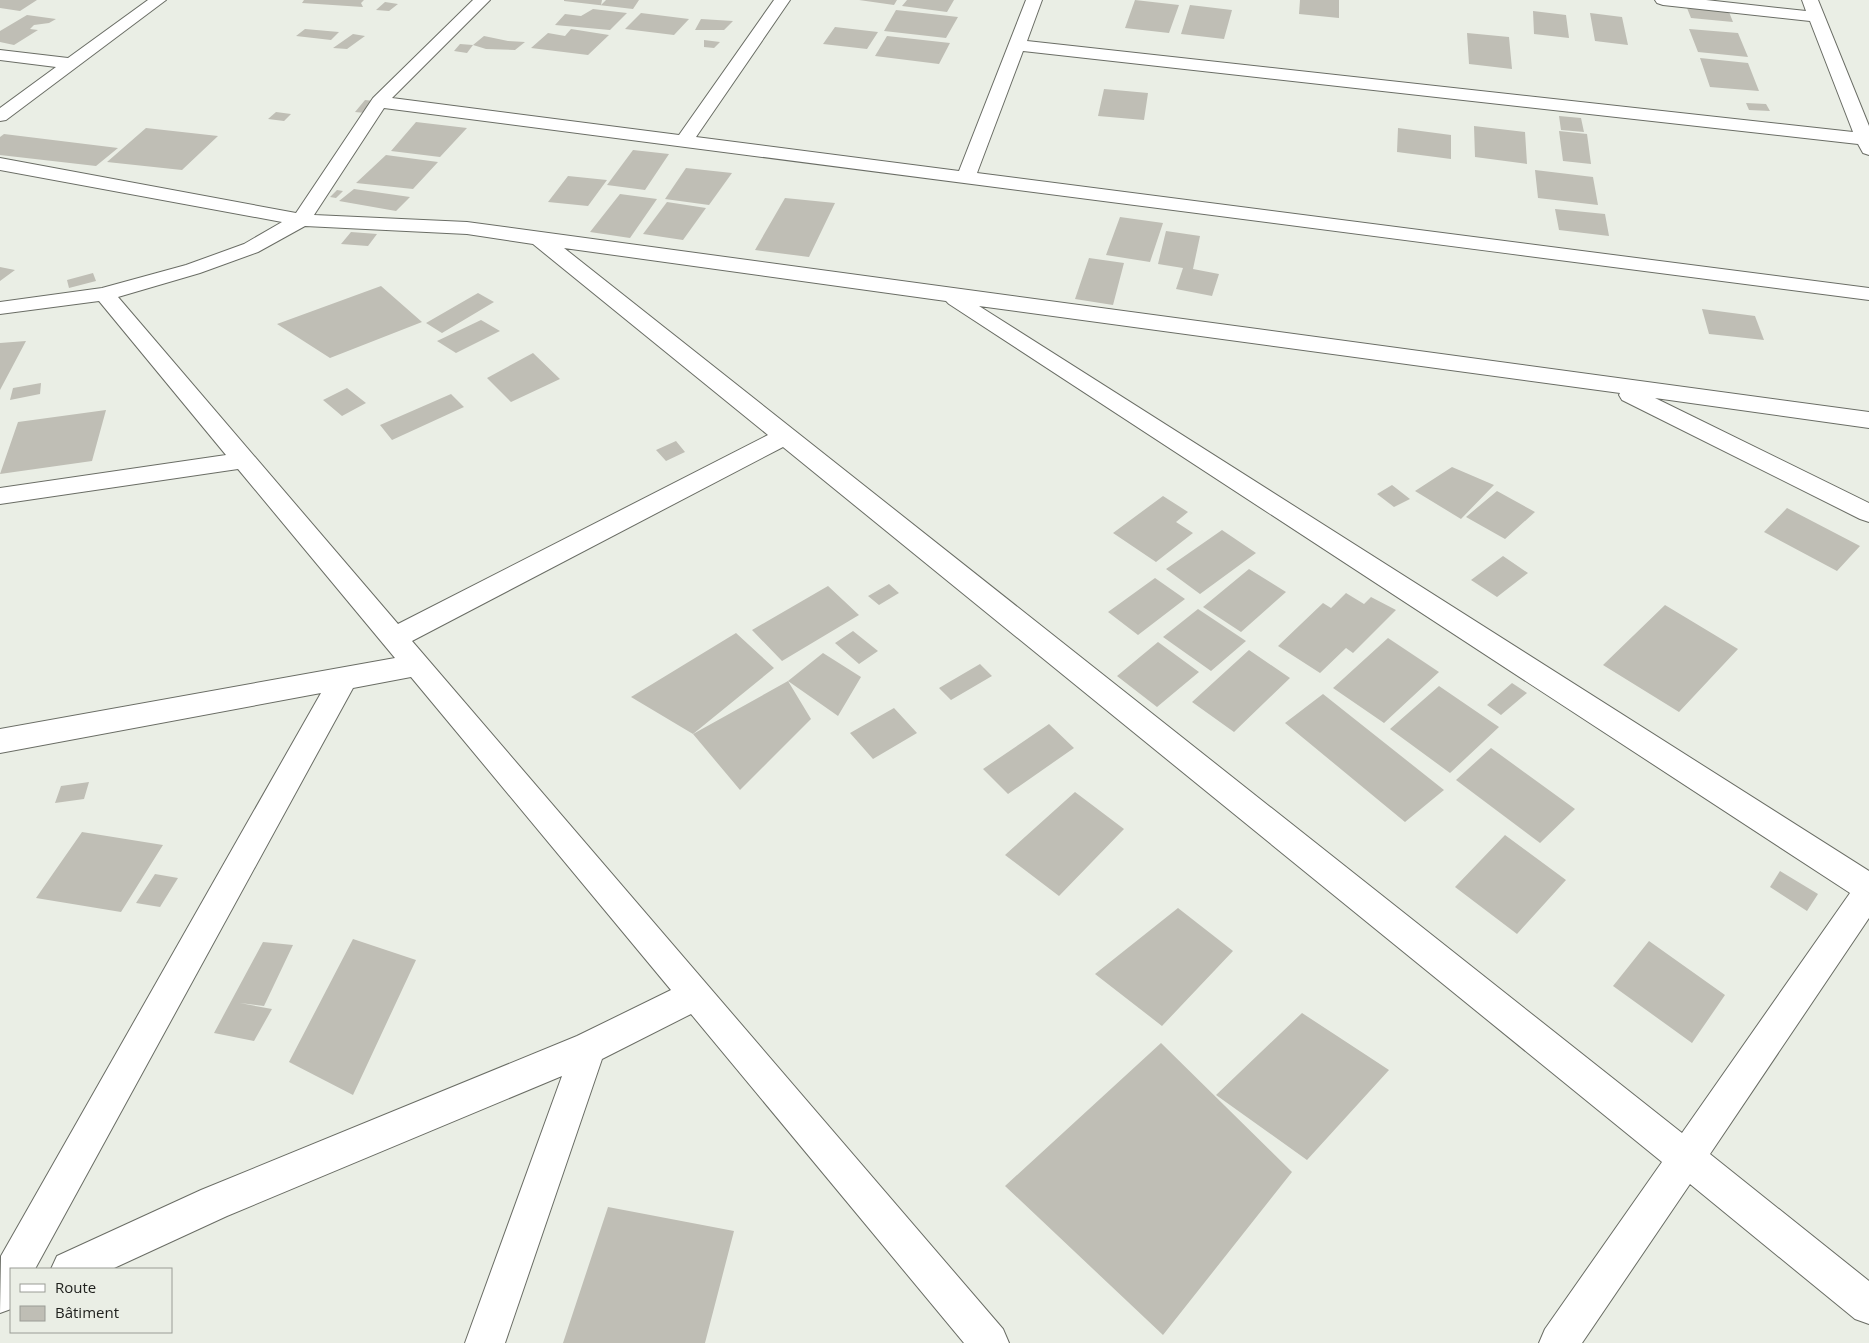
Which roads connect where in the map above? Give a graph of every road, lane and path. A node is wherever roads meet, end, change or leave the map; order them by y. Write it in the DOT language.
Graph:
graph roads {
  1 [pos="158,0"];
  2 [pos="482,0"];
  3 [pos="782,0"];
  4 [pos="1034,0"];
  5 [pos="1663,0"];
  6 [pos="1810,0"];
  7 [pos="1817,17"];
  8 [pos="1016,45"];
  9 [pos="0,55"];
  10 [pos="72,64"];
  11 [pos="379,102"];
  12 [pos="0,116"];
  13 [pos="684,141"];
  14 [pos="1867,144"];
  15 [pos="0,164"];
  16 [pos="966,178"];
  17 [pos="301,220"];
  18 [pos="539,238"];
  19 [pos="104,294"];
  20 [pos="1869,294"];
  21 [pos="949,295"];
  22 [pos="0,308"];
  23 [pos="1609,384"];
  24 [pos="1869,420"];
  25 [pos="785,436"];
  26 [pos="244,460"];
  27 [pos="0,496"];
  28 [pos="1869,513"];
  29 [pos="394,638"];
  30 [pos="418,665"];
  31 [pos="344,678"];
  32 [pos="0,741"];
  33 [pos="1869,888"];
  34 [pos="1869,892"];
  35 [pos="695,995"];
  36 [pos="589,1048"];
  37 [pos="1686,1159"];
  38 [pos="15,1268"];
  39 [pos="72,1268"];
  40 [pos="10,1276"];
  41 [pos="0,1294"];
  42 [pos="1869,1305"];
  43 [pos="485,1343"];
  44 [pos="988,1343"];
  45 [pos="1559,1343"];
  1 -- 10 [label="street"];
  2 -- 11 [label="street"];
  3 -- 13 [label="street"];
  4 -- 8 [label="street"];
  5 -- 7 [label="street"];
  6 -- 7 [label="street"];
  7 -- 14 [label="street"];
  8 -- 14 [label="street"];
  8 -- 16 [label="street"];
  9 -- 10 [label="street"];
  10 -- 12 [label="street"];
  11 -- 13 [label="street"];
  11 -- 17 [label="street"];
  13 -- 16 [label="street"];
  15 -- 17 [label="street"];
  16 -- 20 [label="street"];
  17 -- 18 [label="street"];
  17 -- 19 [label="street"];
  18 -- 21 [label="street"];
  18 -- 25 [label="street"];
  19 -- 22 [label="street"];
  19 -- 26 [label="street"];
  21 -- 23 [label="street"];
  21 -- 33 [label="street"];
  23 -- 24 [label="street"];
  23 -- 28 [label="street"];
  25 -- 29 [label="street"];
  25 -- 37 [label="street"];
  26 -- 27 [label="street"];
  26 -- 29 [label="street"];
  29 -- 30 [label="street"];
  30 -- 31 [label="street"];
  30 -- 35 [label="street"];
  31 -- 32 [label="street"];
  31 -- 38 [label="street"];
  34 -- 37 [label="street"];
  35 -- 36 [label="street"];
  35 -- 44 [label="street"];
  36 -- 39 [label="street"];
  36 -- 43 [label="street"];
  37 -- 42 [label="street"];
  37 -- 45 [label="street"];
  40 -- 41 [label="street"];
}
